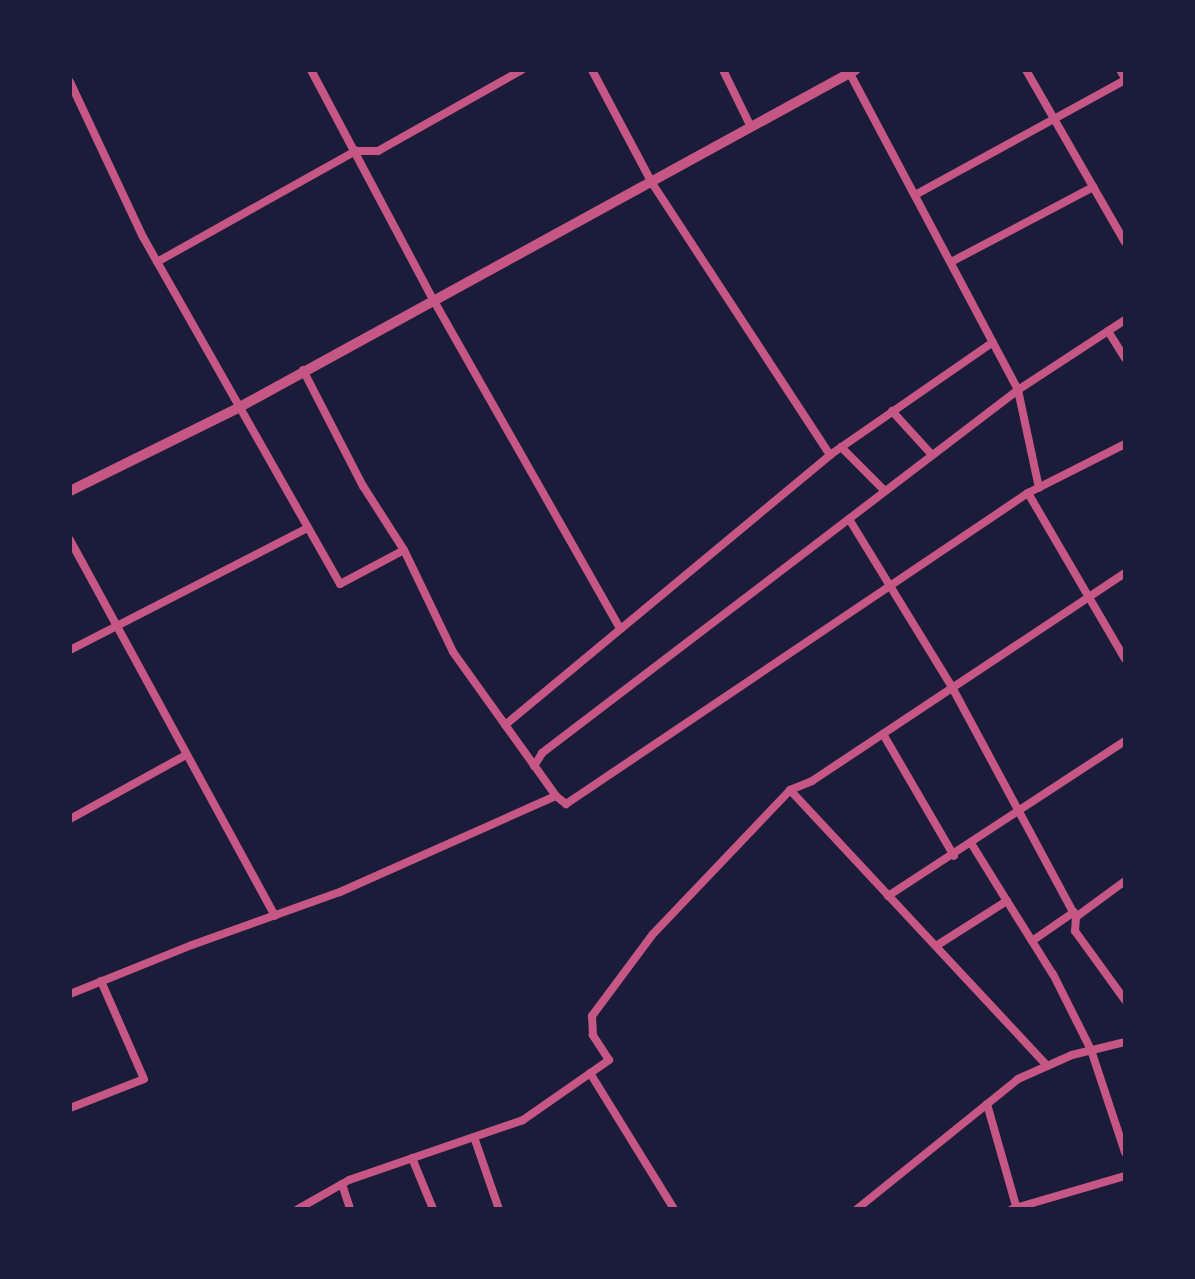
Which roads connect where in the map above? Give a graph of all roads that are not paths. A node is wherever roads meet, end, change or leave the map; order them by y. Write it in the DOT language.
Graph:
graph roads {
  1 [pos="311,70"];
  2 [pos="522,70"];
  3 [pos="592,70"];
  4 [pos="723,70"];
  5 [pos="1026,70"];
  6 [pos="1120,70"];
  7 [pos="851,71"];
  8 [pos="1125,79"];
  9 [pos="70,82"];
  10 [pos="1053,120"];
  11 [pos="751,127"];
  12 [pos="356,151"];
  13 [pos="651,181"];
  14 [pos="1093,187"];
  15 [pos="915,195"];
  16 [pos="1125,242"];
  17 [pos="157,262"];
  18 [pos="951,262"];
  19 [pos="434,301"];
  20 [pos="1125,320"];
  21 [pos="1108,331"];
  22 [pos="993,342"];
  23 [pos="1125,358"];
  24 [pos="303,370"];
  25 [pos="1018,390"];
  26 [pos="238,408"];
  27 [pos="892,411"];
  28 [pos="1125,444"];
  29 [pos="841,447"];
  30 [pos="830,455"];
  31 [pos="932,455"];
  32 [pos="1039,488"];
  33 [pos="70,491"];
  34 [pos="885,491"];
  35 [pos="1028,493"];
  36 [pos="849,519"];
  37 [pos="307,528"];
  38 [pos="70,540"];
  39 [pos="404,550"];
  40 [pos="1125,573"];
  41 [pos="890,585"];
  42 [pos="1089,597"];
  43 [pos="115,625"];
  44 [pos="620,629"];
  45 [pos="70,650"];
  46 [pos="1125,659"];
  47 [pos="953,689"];
  48 [pos="505,725"];
  49 [pos="883,734"];
  50 [pos="1125,741"];
  51 [pos="186,755"];
  52 [pos="534,766"];
  53 [pos="790,790"];
  54 [pos="556,796"];
  55 [pos="1020,811"];
  56 [pos="70,819"];
  57 [pos="971,843"];
  58 [pos="954,856"];
  59 [pos="1125,881"];
  60 [pos="888,896"];
  61 [pos="1007,901"];
  62 [pos="1075,914"];
  63 [pos="275,916"];
  64 [pos="1032,941"];
  65 [pos="936,946"];
  66 [pos="101,981"];
  67 [pos="70,994"];
  68 [pos="1125,1000"];
  69 [pos="1125,1042"];
  70 [pos="1091,1050"];
  71 [pos="1047,1066"];
  72 [pos="590,1073"];
  73 [pos="987,1104"];
  74 [pos="70,1108"];
  75 [pos="474,1137"];
  76 [pos="1125,1152"];
  77 [pos="412,1158"];
  78 [pos="1125,1176"];
  79 [pos="342,1184"];
  80 [pos="1015,1208"];
  81 [pos="298,1209"];
  82 [pos="350,1209"];
  83 [pos="433,1209"];
  84 [pos="499,1209"];
  85 [pos="674,1209"];
  86 [pos="857,1209"];
  1 -- 12 [label="street"];
  2 -- 12 [label="street"];
  3 -- 13 [label="street"];
  4 -- 11 [label="street"];
  5 -- 10 [label="street"];
  6 -- 8 [label="street"];
  7 -- 11 [label="street"];
  7 -- 15 [label="street"];
  8 -- 10 [label="street"];
  9 -- 17 [label="street"];
  10 -- 14 [label="street"];
  10 -- 15 [label="street"];
  11 -- 13 [label="street"];
  12 -- 17 [label="street"];
  12 -- 19 [label="street"];
  13 -- 19 [label="street"];
  13 -- 30 [label="street"];
  14 -- 16 [label="street"];
  14 -- 18 [label="street"];
  15 -- 18 [label="street"];
  17 -- 26 [label="street"];
  18 -- 22 [label="street"];
  19 -- 24 [label="street"];
  19 -- 44 [label="street"];
  20 -- 21 [label="street"];
  21 -- 23 [label="street"];
  21 -- 25 [label="street"];
  22 -- 25 [label="street"];
  22 -- 27 [label="street"];
  24 -- 26 [label="street"];
  24 -- 39 [label="street"];
  25 -- 31 [label="street"];
  25 -- 32 [label="street"];
  26 -- 33 [label="street"];
  26 -- 37 [label="street"];
  27 -- 29 [label="street"];
  27 -- 31 [label="street"];
  28 -- 32 [label="street"];
  29 -- 30 [label="street"];
  29 -- 34 [label="street"];
  30 -- 44 [label="street"];
  31 -- 34 [label="street"];
  32 -- 35 [label="street"];
  34 -- 36 [label="street"];
  35 -- 41 [label="street"];
  35 -- 42 [label="street"];
  36 -- 41 [label="street"];
  36 -- 52 [label="street"];
  37 -- 39 [label="street"];
  37 -- 43 [label="street"];
  38 -- 43 [label="street"];
  39 -- 48 [label="street"];
  40 -- 42 [label="street"];
  41 -- 47 [label="street"];
  41 -- 54 [label="street"];
  42 -- 46 [label="street"];
  42 -- 47 [label="street"];
  43 -- 45 [label="street"];
  43 -- 51 [label="street"];
  44 -- 48 [label="street"];
  47 -- 49 [label="street"];
  47 -- 55 [label="street"];
  48 -- 52 [label="street"];
  49 -- 53 [label="street"];
  49 -- 58 [label="street"];
  50 -- 55 [label="street"];
  51 -- 56 [label="street"];
  51 -- 63 [label="street"];
  52 -- 54 [label="street"];
  53 -- 60 [label="street"];
  53 -- 72 [label="street"];
  54 -- 63 [label="street"];
  55 -- 57 [label="street"];
  55 -- 62 [label="street"];
  57 -- 58 [label="street"];
  57 -- 61 [label="street"];
  58 -- 60 [label="street"];
  59 -- 62 [label="street"];
  60 -- 65 [label="street"];
  61 -- 64 [label="street"];
  61 -- 65 [label="street"];
  62 -- 64 [label="street"];
  62 -- 68 [label="street"];
  63 -- 66 [label="street"];
  64 -- 70 [label="street"];
  65 -- 71 [label="street"];
  66 -- 67 [label="street"];
  66 -- 74 [label="street"];
  69 -- 70 [label="street"];
  70 -- 71 [label="street"];
  70 -- 76 [label="street"];
  71 -- 73 [label="street"];
  72 -- 75 [label="street"];
  72 -- 85 [label="street"];
  73 -- 80 [label="street"];
  73 -- 86 [label="street"];
  75 -- 77 [label="street"];
  75 -- 84 [label="street"];
  77 -- 79 [label="street"];
  77 -- 83 [label="street"];
  78 -- 80 [label="street"];
  79 -- 81 [label="street"];
  79 -- 82 [label="street"];
}
